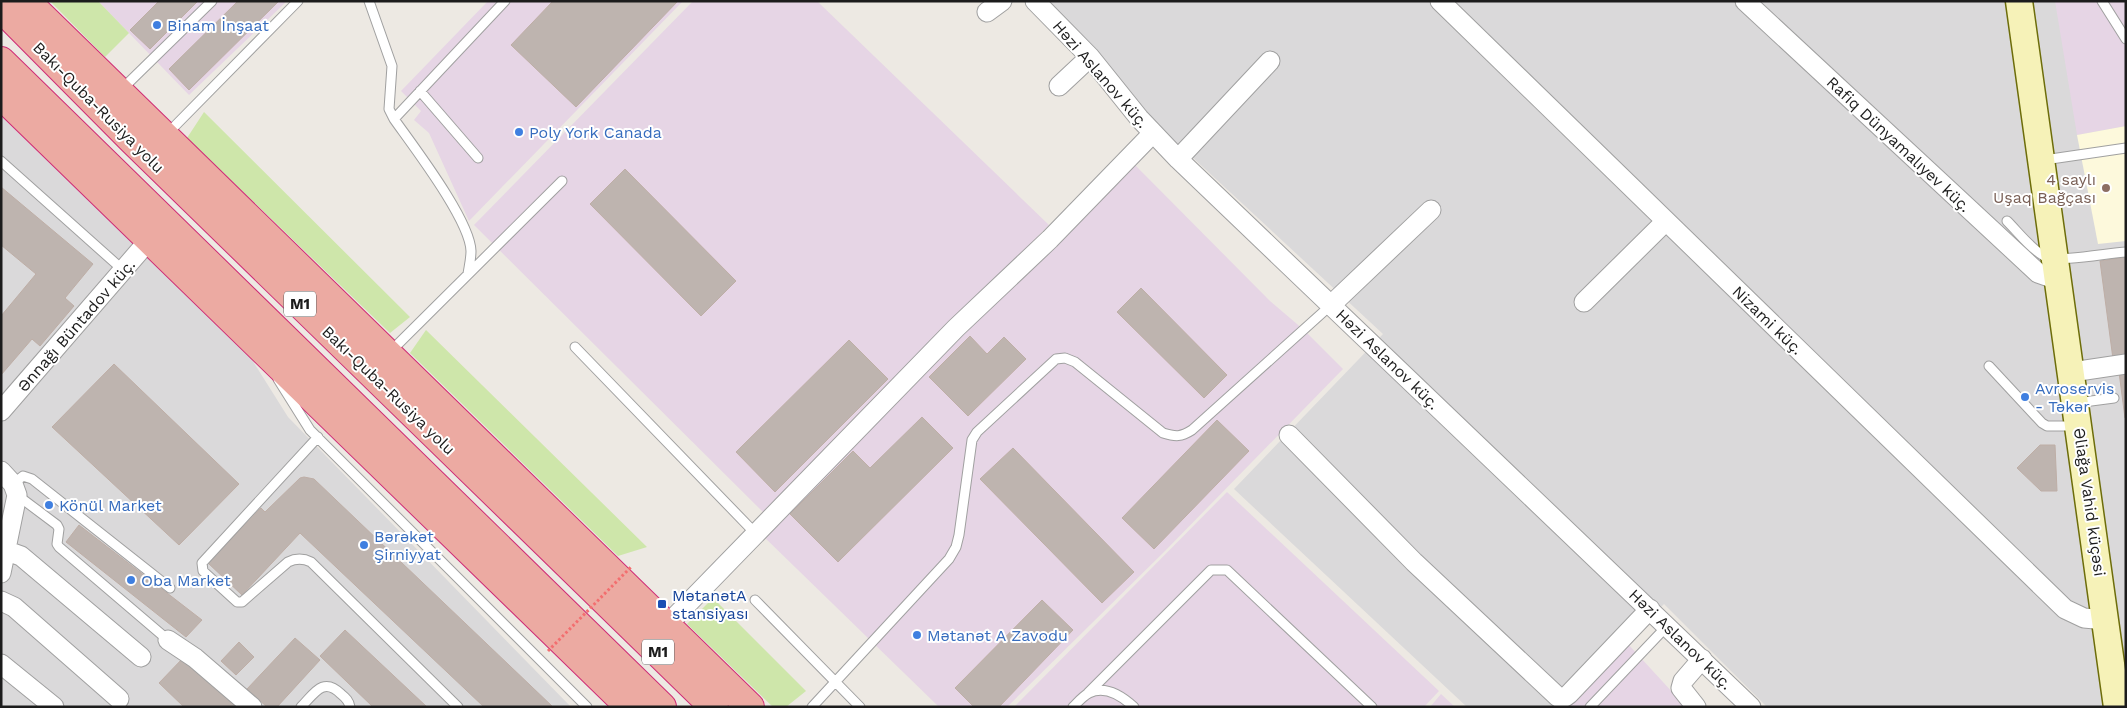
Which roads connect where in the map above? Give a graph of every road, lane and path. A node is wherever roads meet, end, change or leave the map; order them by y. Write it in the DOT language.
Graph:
graph roads {
  1 [pos="26,1"];
  2 [pos="212,1"];
  3 [pos="298,1"];
  4 [pos="369,1"];
  5 [pos="505,1"];
  6 [pos="1035,1"];
  7 [pos="1440,1"];
  8 [pos="1745,1"];
  9 [pos="2019,1"];
  10 [pos="2102,1"];
  11 [pos="1,8"];
  12 [pos="2126,39"];
  13 [pos="1090,57"];
  14 [pos="1270,60"];
  15 [pos="1,61"];
  16 [pos="1059,86"];
  17 [pos="119,91"];
  18 [pos="420,91"];
  19 [pos="1,95"];
  20 [pos="394,119"];
  21 [pos="1154,133"];
  22 [pos="165,136"];
  23 [pos="2126,148"];
  24 [pos="478,158"];
  25 [pos="1178,159"];
  26 [pos="1,161"];
  27 [pos="2041,161"];
  28 [pos="562,181"];
  29 [pos="1431,210"];
  30 [pos="2007,221"];
  31 [pos="1666,222"];
  32 [pos="150,239"];
  33 [pos="2126,252"];
  34 [pos="2057,269"];
  35 [pos="123,270"];
  36 [pos="468,274"];
  37 [pos="1584,302"];
  38 [pos="1331,306"];
  39 [pos="254,340"];
  40 [pos="575,347"];
  41 [pos="387,355"];
  42 [pos="2126,364"];
  43 [pos="1989,366"];
  44 [pos="2072,372"];
  45 [pos="2114,398"];
  46 [pos="1,411"];
  47 [pos="2078,414"];
  48 [pos="1289,435"];
  49 [pos="318,437"];
  50 [pos="10,483"];
  51 [pos="755,533"];
  52 [pos="7,551"];
  53 [pos="632,566"];
  54 [pos="1,573"];
  55 [pos="170,588"];
  56 [pos="602,597"];
  57 [pos="755,600"];
  58 [pos="1,601"];
  59 [pos="1650,609"];
  60 [pos="2106,620"];
  61 [pos="576,623"];
  62 [pos="667,625"];
  63 [pos="1668,625"];
  64 [pos="168,640"];
  65 [pos="548,651"];
  66 [pos="142,657"];
  67 [pos="1702,659"];
  68 [pos="1,664"];
  69 [pos="836,681"];
  70 [pos="1088,693"];
  71 [pos="120,699"];
  72 [pos="54,707"];
  73 [pos="252,707"];
  74 [pos="300,707"];
  75 [pos="350,707"];
  76 [pos="458,707"];
  77 [pos="587,707"];
  78 [pos="630,707"];
  79 [pos="662,707"];
  80 [pos="714,707"];
  81 [pos="750,707"];
  82 [pos="812,707"];
  83 [pos="860,707"];
  84 [pos="1073,707"];
  85 [pos="1134,707"];
  86 [pos="1372,707"];
  87 [pos="1590,707"];
  88 [pos="1696,707"];
  89 [pos="1751,707"];
  90 [pos="2117,707"];
  1 -- 17 [label="highway"];
  2 -- 17 [label="lane"];
  3 -- 22 [label="lane"];
  4 -- 20 [label="lane"];
  5 -- 18 [label="lane"];
  6 -- 13 [label="street, Həzi Aslanov küç."];
  7 -- 31 [label="street, Nizami küç."];
  8 -- 34 [label="street, Rafiq Dünyamalıyev küç."];
  9 -- 27 [label="main road, Əliağa Vahid küçəsi"];
  10 -- 12 [label="lane"];
  11 -- 56 [label="highway, Bakı-Quba-Rusiya yolu / M1"];
  13 -- 16 [label="street"];
  13 -- 21 [label="street, Həzi Aslanov küç."];
  14 -- 25 [label="street"];
  15 -- 61 [label="highway, M1"];
  17 -- 22 [label="highway"];
  18 -- 20 [label="lane"];
  18 -- 24 [label="lane"];
  19 -- 32 [label="highway"];
  20 -- 36 [label="lane"];
  21 -- 25 [label="street, Həzi Aslanov küç."];
  21 -- 51 [label="street"];
  22 -- 41 [label="highway"];
  23 -- 27 [label="lane"];
  25 -- 38 [label="street, Həzi Aslanov küç."];
  26 -- 35 [label="lane"];
  27 -- 34 [label="main road, Əliağa Vahid küçəsi"];
  28 -- 36 [label="lane"];
  29 -- 38 [label="street"];
  30 -- 34 [label="lane"];
  31 -- 37 [label="street"];
  31 -- 60 [label="street, Nizami küç."];
  32 -- 35 [label="street, Ənnağı Büntadov küç."];
  32 -- 39 [label="highway"];
  33 -- 34 [label="lane"];
  34 -- 44 [label="main road, Əliağa Vahid küçəsi"];
  35 -- 46 [label="street, Ənnağı Büntadov küç."];
  36 -- 41 [label="lane"];
  38 -- 59 [label="street, Həzi Aslanov küç."];
  38 -- 69 [label="lane"];
  39 -- 49 [label="lane"];
  39 -- 78 [label="highway"];
  40 -- 51 [label="lane"];
  41 -- 62 [label="highway"];
  42 -- 44 [label="street"];
  43 -- 47 [label="lane"];
  44 -- 47 [label="main road, Əliağa Vahid küçəsi"];
  45 -- 47 [label="lane"];
  47 -- 60 [label="main road, Əliağa Vahid küçəsi"];
  48 -- 59 [label="street"];
  49 -- 76 [label="lane"];
  49 -- 77 [label="lane"];
  50 -- 52 [label="street"];
  50 -- 55 [label="lane"];
  50 -- 64 [label="lane"];
  51 -- 62 [label="street"];
  52 -- 54 [label="street"];
  52 -- 66 [label="street"];
  53 -- 56 [label="path, bridge"];
  56 -- 61 [label="path, bridge"];
  56 -- 80 [label="highway, Bakı-Quba-Rusiya yolu / M1"];
  57 -- 69 [label="lane"];
  58 -- 71 [label="street"];
  59 -- 63 [label="street, Həzi Aslanov küç."];
  60 -- 90 [label="main road, Əliağa Vahid küçəsi"];
  61 -- 65 [label="path, bridge"];
  61 -- 79 [label="highway, M1"];
  62 -- 81 [label="highway"];
  63 -- 67 [label="street, Həzi Aslanov küç."];
  63 -- 87 [label="lane"];
  64 -- 73 [label="street"];
  67 -- 88 [label="street"];
  67 -- 89 [label="street, Həzi Aslanov küç."];
  68 -- 72 [label="street"];
  69 -- 82 [label="lane"];
  69 -- 83 [label="lane"];
  70 -- 84 [label="lane"];
  70 -- 85 [label="lane"];
  70 -- 86 [label="lane"];
  74 -- 75 [label="lane"];
}
